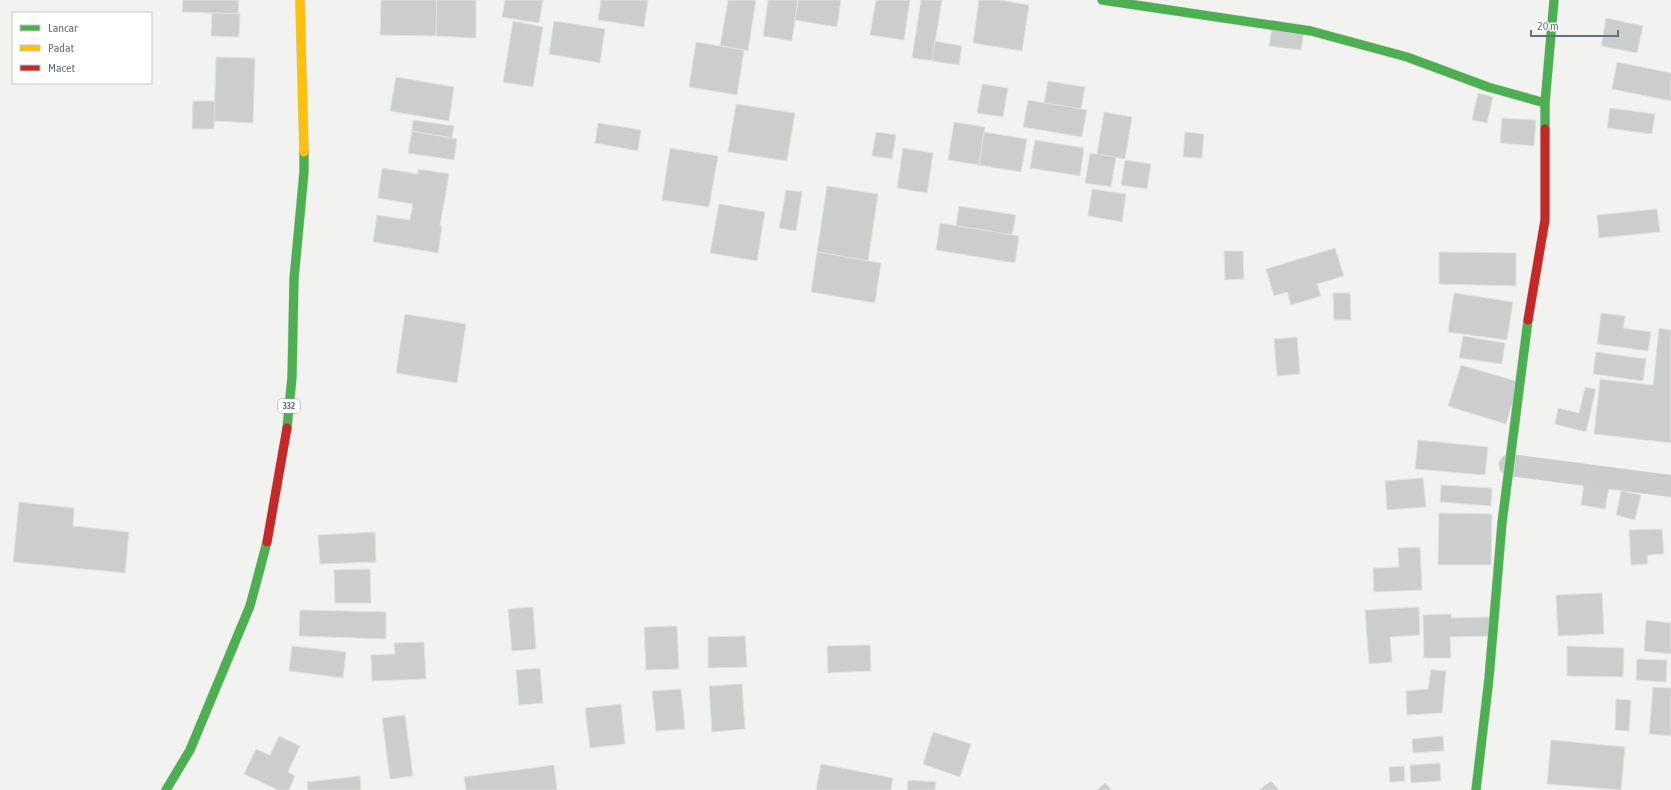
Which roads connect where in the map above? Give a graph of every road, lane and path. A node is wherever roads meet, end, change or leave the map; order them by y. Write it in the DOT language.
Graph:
graph roads {
  1 [pos="300,0"];
  2 [pos="1102,0"];
  3 [pos="1554,0"];
  4 [pos="1545,103"];
  5 [pos="1510,464"];
  6 [pos="1671,486"];
  7 [pos="166,790"];
  8 [pos="1476,790"];
  1 -- 7 [label="street, 332"];
  2 -- 4 [label="street"];
  3 -- 4 [label="street"];
  4 -- 5 [label="street"];
  5 -- 6 [label="street"];
  5 -- 8 [label="street"];
}
